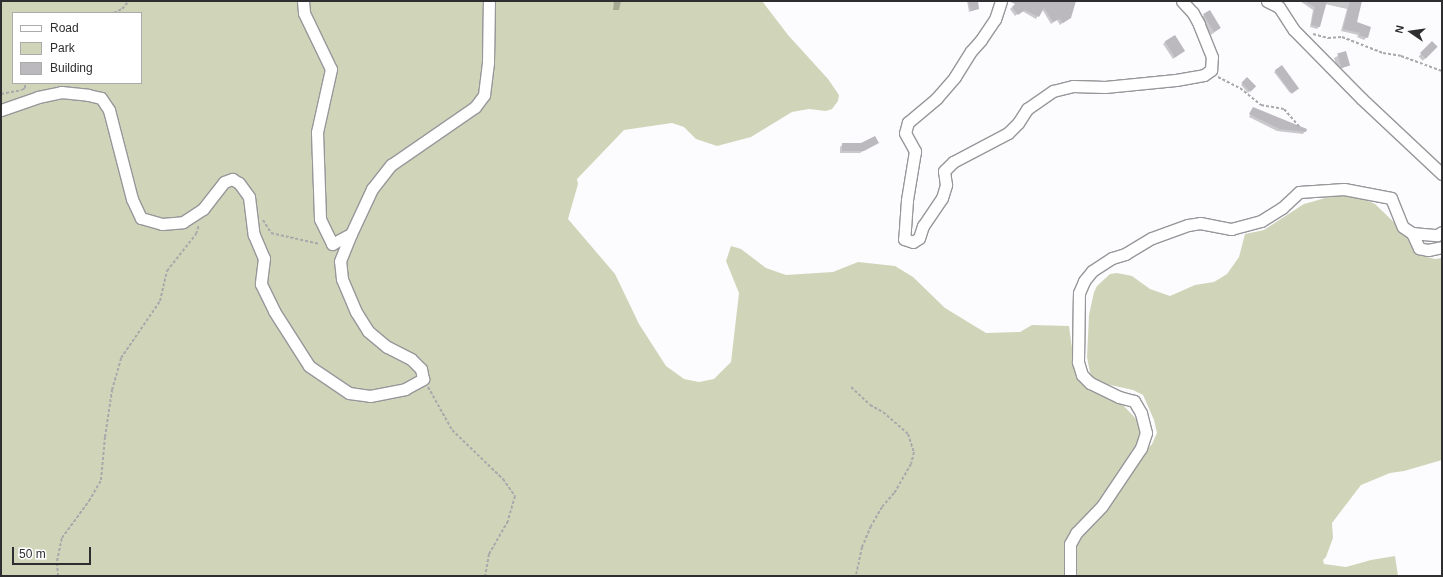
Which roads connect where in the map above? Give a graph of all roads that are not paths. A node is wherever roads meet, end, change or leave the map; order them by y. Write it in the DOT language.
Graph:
graph roads {
  1 [pos="303,1"];
  2 [pos="489,1"];
  3 [pos="1001,1"];
  4 [pos="1182,1"];
  5 [pos="1266,1"];
  6 [pos="1,110"];
  7 [pos="1442,174"];
  8 [pos="1442,232"];
  9 [pos="1412,233"];
  10 [pos="351,234"];
  11 [pos="1442,248"];
  12 [pos="1070,576"];
  1 -- 10 [label="street"];
  2 -- 10 [label="street"];
  3 -- 4 [label="street"];
  5 -- 7 [label="street"];
  6 -- 10 [label="street"];
  8 -- 9 [label="street"];
  9 -- 11 [label="street"];
  9 -- 12 [label="street"];
}
